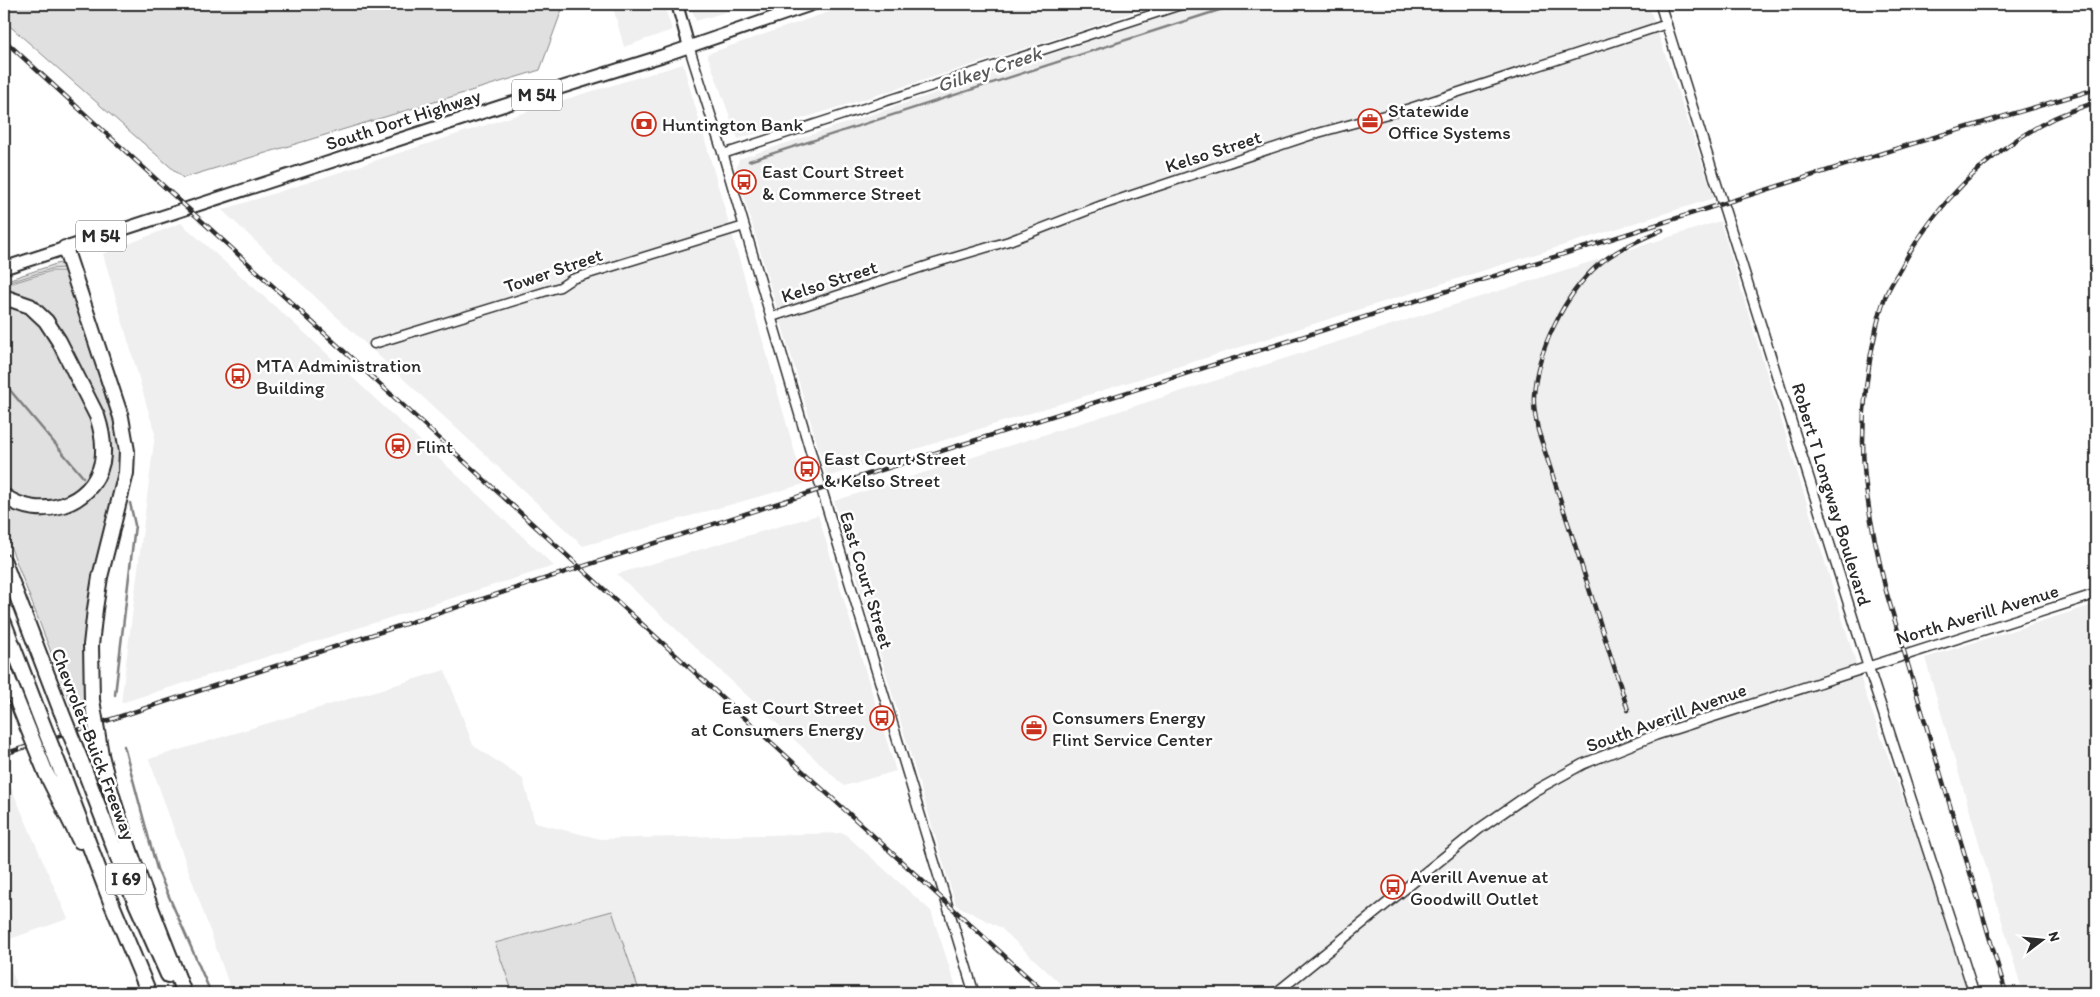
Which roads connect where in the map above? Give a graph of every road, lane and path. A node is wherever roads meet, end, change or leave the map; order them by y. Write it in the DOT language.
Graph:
graph roads {
  1 [pos="678,4"];
  2 [pos="813,4"];
  3 [pos="1184,4"];
  4 [pos="1660,4"];
  5 [pos="1667,24"];
  6 [pos="689,47"];
  7 [pos="723,154"];
  8 [pos="744,226"];
  9 [pos="65,248"];
  10 [pos="4,268"];
  11 [pos="4,297"];
  12 [pos="772,317"];
  13 [pos="374,344"];
  14 [pos="4,496"];
  15 [pos="4,562"];
  16 [pos="2096,594"];
  17 [pos="4,623"];
  18 [pos="1868,666"];
  19 [pos="4,669"];
  20 [pos="111,902"];
  21 [pos="149,993"];
  22 [pos="177,993"];
  23 [pos="184,993"];
  24 [pos="974,993"];
  25 [pos="1276,993"];
  26 [pos="1974,993"];
  1 -- 6 [label="main road, East Court Street"];
  2 -- 6 [label="main road, South Dort Highway / M 54"];
  3 -- 7 [label="street"];
  4 -- 5 [label="street, Robert T Longway Boulevard"];
  5 -- 12 [label="street, Kelso Street"];
  5 -- 18 [label="street, Robert T Longway Boulevard"];
  6 -- 7 [label="street, East Court Street"];
  6 -- 9 [label="main road, South Dort Highway / M 54"];
  7 -- 8 [label="street, East Court Street"];
  8 -- 12 [label="street, East Court Street"];
  8 -- 13 [label="street, Tower Street"];
  9 -- 10 [label="main road, South Dort Highway / M 54"];
  9 -- 23 [label="highway, bridge"];
  11 -- 14 [label="highway"];
  12 -- 24 [label="street, East Court Street"];
  15 -- 22 [label="highway, Chevrolet-Buick Freeway / I 69, bridge"];
  16 -- 18 [label="street, North Averill Avenue"];
  17 -- 20 [label="highway, I 69, bridge"];
  18 -- 25 [label="street, South Averill Avenue"];
  18 -- 26 [label="street, Robert T Longway Boulevard"];
  19 -- 20 [label="highway, bridge"];
  20 -- 21 [label="highway, I 69"];
}
